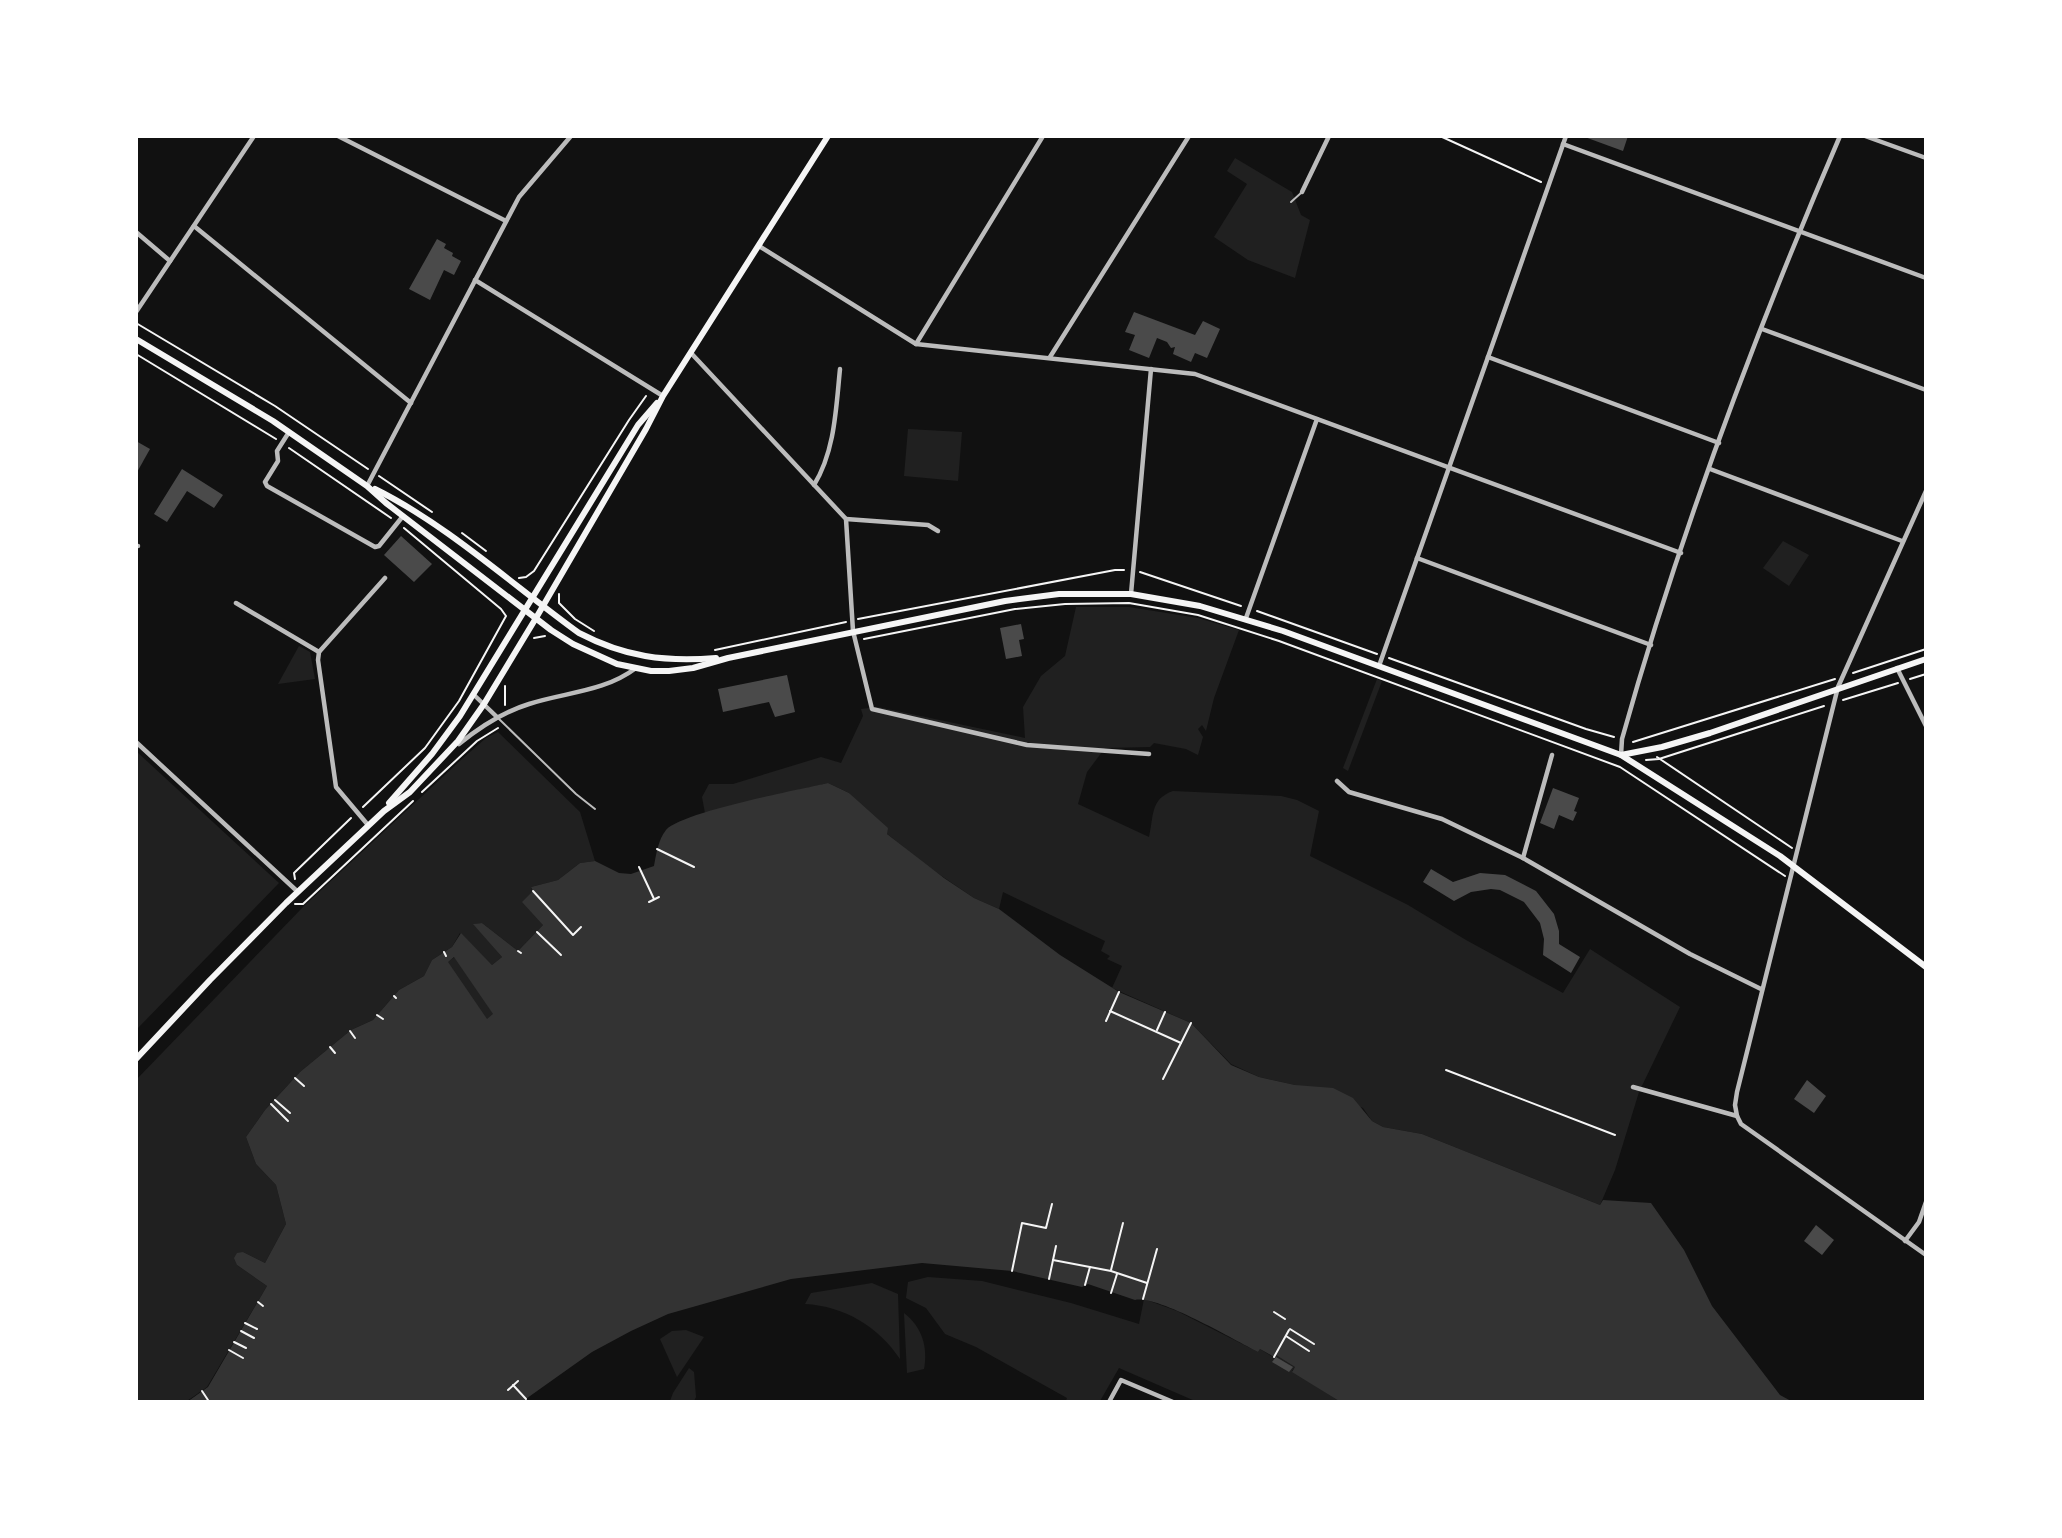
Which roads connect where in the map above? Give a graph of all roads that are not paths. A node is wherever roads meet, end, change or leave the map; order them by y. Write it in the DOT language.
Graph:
graph roads {
  1 [pos="254,136"];
  2 [pos="338,136"];
  3 [pos="571,136"];
  4 [pos="828,136"];
  5 [pos="1043,136"];
  6 [pos="1189,136"];
  7 [pos="1329,136"];
  8 [pos="1566,136"];
  9 [pos="1839,136"];
  10 [pos="1865,136"];
  11 [pos="1563,144"];
  12 [pos="1926,158"];
  13 [pos="1302,192"];
  14 [pos="1292,202"];
  15 [pos="506,221"];
  16 [pos="194,226"];
  17 [pos="136,232"];
  18 [pos="1798,232"];
  19 [pos="759,246"];
  20 [pos="170,261"];
  21 [pos="1926,278"];
  22 [pos="475,280"];
  23 [pos="136,312"];
  24 [pos="1762,329"];
  25 [pos="136,339"];
  26 [pos="916,344"];
  27 [pos="691,353"];
  28 [pos="1049,357"];
  29 [pos="1488,357"];
  30 [pos="840,369"];
  31 [pos="1151,369"];
  32 [pos="1926,390"];
  33 [pos="663,396"];
  34 [pos="411,403"];
  35 [pos="1317,419"];
  36 [pos="289,432"];
  37 [pos="1719,443"];
  38 [pos="1449,468"];
  39 [pos="1710,469"];
  40 [pos="814,485"];
  41 [pos="368,486"];
  42 [pos="1926,491"];
  43 [pos="403,516"];
  44 [pos="846,519"];
  45 [pos="939,531"];
  46 [pos="1902,541"];
  47 [pos="1681,553"];
  48 [pos="1417,558"];
  49 [pos="384,578"];
  50 [pos="1131,594"];
  51 [pos="531,598"];
  52 [pos="236,603"];
  53 [pos="542,606"];
  54 [pos="525,609"];
  55 [pos="536,618"];
  56 [pos="1246,618"];
  57 [pos="853,631"];
  58 [pos="1651,645"];
  59 [pos="319,652"];
  60 [pos="728,657"];
  61 [pos="1926,659"];
  62 [pos="1379,666"];
  63 [pos="636,668"];
  64 [pos="1898,668"];
  65 [pos="1838,687"];
  66 [pos="474,694"];
  67 [pos="484,704"];
  68 [pos="497,717"];
  69 [pos="1926,726"];
  70 [pos="136,741"];
  71 [pos="453,749"];
  72 [pos="1149,754"];
  73 [pos="1552,755"];
  74 [pos="1621,755"];
  75 [pos="1337,780"];
  76 [pos="595,809"];
  77 [pos="384,810"];
  78 [pos="368,825"];
  79 [pos="1523,858"];
  80 [pos="1792,865"];
  81 [pos="299,892"];
  82 [pos="1926,967"];
  83 [pos="1761,989"];
  84 [pos="136,1059"];
  85 [pos="1633,1087"];
  86 [pos="1737,1116"];
  87 [pos="1926,1202"];
  88 [pos="1905,1241"];
  89 [pos="1926,1255"];
  90 [pos="1109,1402"];
  91 [pos="1173,1402"];
  1 -- 16 [label="street"];
  2 -- 15 [label="street"];
  3 -- 15 [label="street"];
  4 -- 19 [label="main road"];
  5 -- 26 [label="street"];
  6 -- 28 [label="street"];
  7 -- 13 [label="street"];
  8 -- 11 [label="street"];
  9 -- 18 [label="street"];
  10 -- 12 [label="street"];
  11 -- 18 [label="street"];
  11 -- 29 [label="street"];
  13 -- 14 [label="lane"];
  15 -- 22 [label="street"];
  16 -- 20 [label="street"];
  16 -- 34 [label="street"];
  17 -- 20 [label="street"];
  18 -- 21 [label="street"];
  18 -- 24 [label="street"];
  19 -- 26 [label="street"];
  19 -- 27 [label="main road"];
  20 -- 23 [label="street"];
  22 -- 33 [label="street"];
  22 -- 34 [label="street"];
  24 -- 32 [label="street"];
  24 -- 37 [label="street"];
  25 -- 36 [label="main road"];
  26 -- 28 [label="street"];
  27 -- 33 [label="main road"];
  27 -- 40 [label="street"];
  28 -- 31 [label="street"];
  29 -- 37 [label="street"];
  29 -- 38 [label="street"];
  30 -- 40 [label="street"];
  31 -- 35 [label="street"];
  31 -- 50 [label="street"];
  33 -- 51 [label="main road"];
  33 -- 53 [label="main road"];
  34 -- 41 [label="street"];
  35 -- 38 [label="street"];
  35 -- 56 [label="street"];
  36 -- 41 [label="main road"];
  36 -- 43 [label="street"];
  37 -- 39 [label="street"];
  38 -- 47 [label="street"];
  38 -- 48 [label="street"];
  39 -- 46 [label="street"];
  39 -- 47 [label="street"];
  40 -- 44 [label="street"];
  41 -- 43 [label="main road"];
  41 -- 51 [label="main road"];
  42 -- 46 [label="street"];
  43 -- 54 [label="main road"];
  44 -- 45 [label="street"];
  44 -- 57 [label="street"];
  46 -- 65 [label="street"];
  47 -- 58 [label="street"];
  48 -- 58 [label="street"];
  48 -- 62 [label="street"];
  49 -- 59 [label="street"];
  50 -- 56 [label="main road"];
  50 -- 57 [label="main road"];
  51 -- 53 [label="main road"];
  51 -- 54 [label="main road"];
  52 -- 59 [label="street"];
  53 -- 55 [label="main road"];
  53 -- 60 [label="main road"];
  54 -- 55 [label="main road"];
  54 -- 66 [label="main road"];
  55 -- 63 [label="main road"];
  55 -- 67 [label="main road"];
  56 -- 62 [label="main road"];
  57 -- 60 [label="main road"];
  57 -- 72 [label="street"];
  58 -- 74 [label="street"];
  59 -- 78 [label="street"];
  60 -- 63 [label="main road"];
  61 -- 64 [label="main road"];
  62 -- 74 [label="main road"];
  63 -- 68 [label="street"];
  64 -- 65 [label="main road"];
  64 -- 69 [label="street"];
  65 -- 74 [label="main road"];
  65 -- 80 [label="street"];
  66 -- 67 [label="street"];
  66 -- 77 [label="main road"];
  67 -- 68 [label="street"];
  67 -- 71 [label="main road"];
  68 -- 71 [label="street"];
  68 -- 76 [label="lane"];
  70 -- 81 [label="street"];
  71 -- 77 [label="main road"];
  73 -- 79 [label="street"];
  74 -- 80 [label="main road"];
  75 -- 79 [label="street"];
  77 -- 78 [label="main road"];
  78 -- 81 [label="main road"];
  79 -- 83 [label="street"];
  80 -- 82 [label="main road"];
  80 -- 83 [label="street"];
  81 -- 84 [label="main road"];
  83 -- 86 [label="street"];
  85 -- 86 [label="street"];
  86 -- 88 [label="street"];
  87 -- 88 [label="street"];
  88 -- 89 [label="street"];
  90 -- 91 [label="street"];
}
